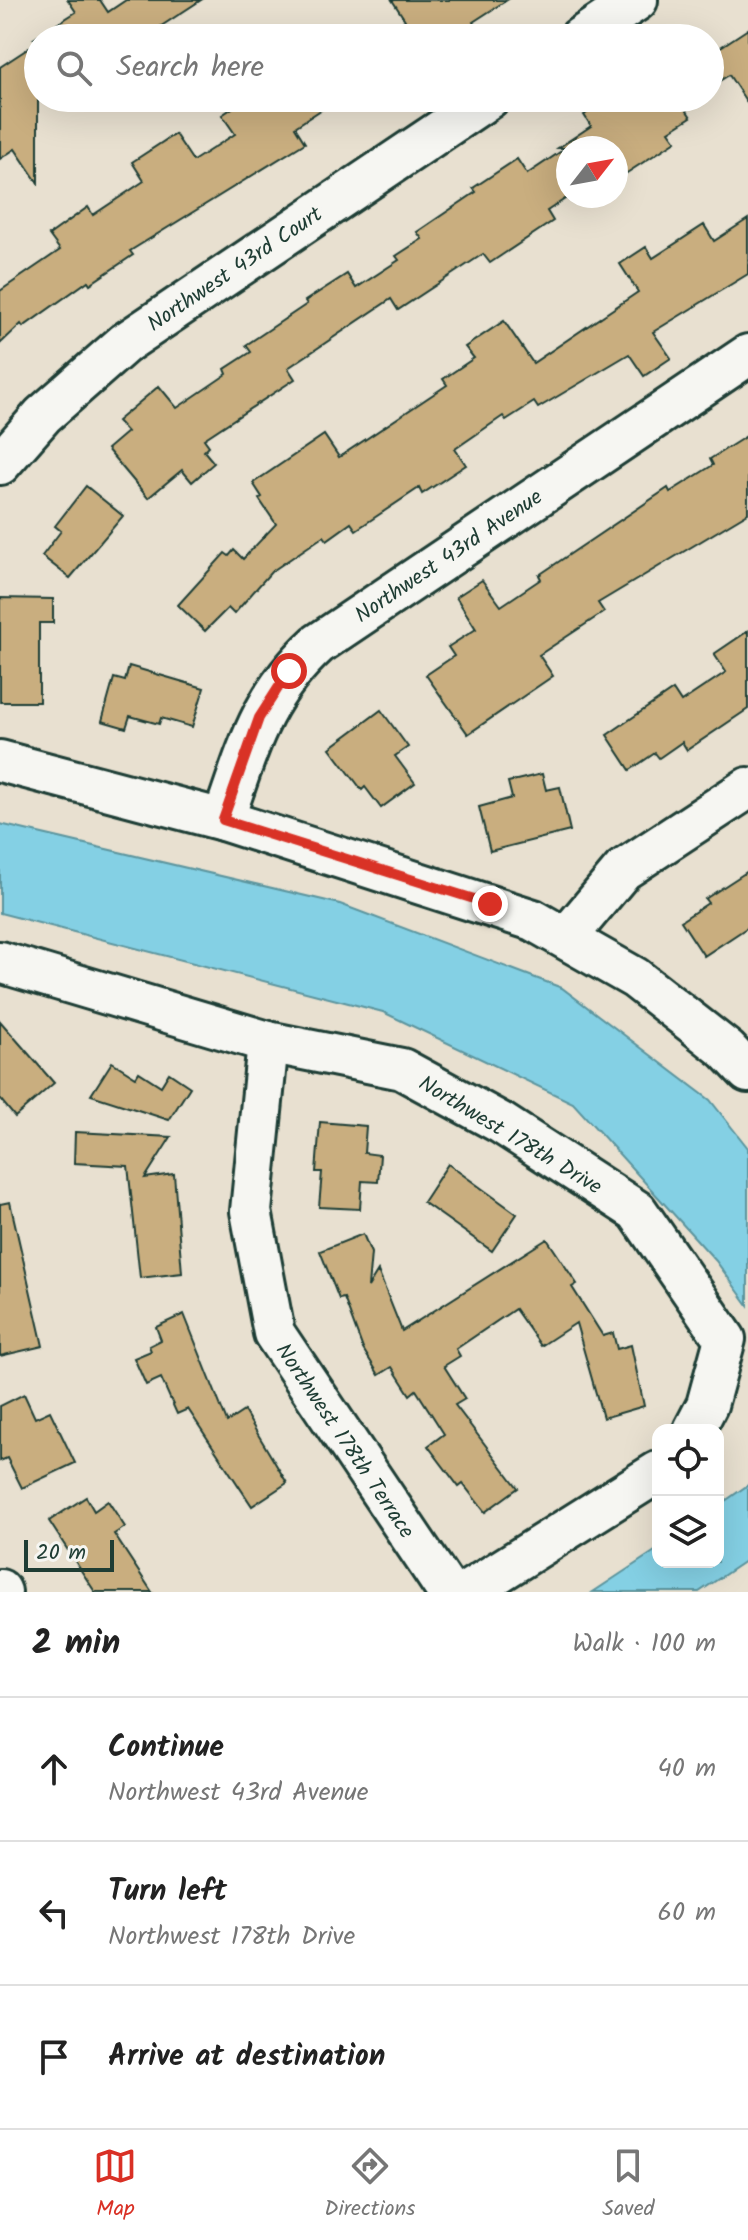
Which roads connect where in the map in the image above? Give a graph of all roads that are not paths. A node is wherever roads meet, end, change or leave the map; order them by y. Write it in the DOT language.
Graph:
graph roads {
  1 [pos="637,0"];
  2 [pos="601,24"];
  3 [pos="468,112"];
  4 [pos="748,355"];
  5 [pos="0,464"];
  6 [pos="0,761"];
  7 [pos="748,788"];
  8 [pos="223,820"];
  9 [pos="566,938"];
  10 [pos="0,962"];
  11 [pos="268,1042"];
  12 [pos="748,1072"];
  13 [pos="697,1424"];
  14 [pos="652,1476"];
  15 [pos="448,1592"];
  16 [pos="467,1592"];
  1 -- 2 [label="street"];
  3 -- 5 [label="street, Northwest 43rd Court"];
  4 -- 8 [label="street, Northwest 43rd Avenue"];
  6 -- 8 [label="street"];
  7 -- 9 [label="street"];
  8 -- 9 [label="street"];
  9 -- 12 [label="street"];
  10 -- 11 [label="street, Northwest 178th Drive"];
  11 -- 13 [label="street, Northwest 178th Drive"];
  11 -- 15 [label="street, Northwest 178th Terrace"];
  14 -- 16 [label="street"];
}
